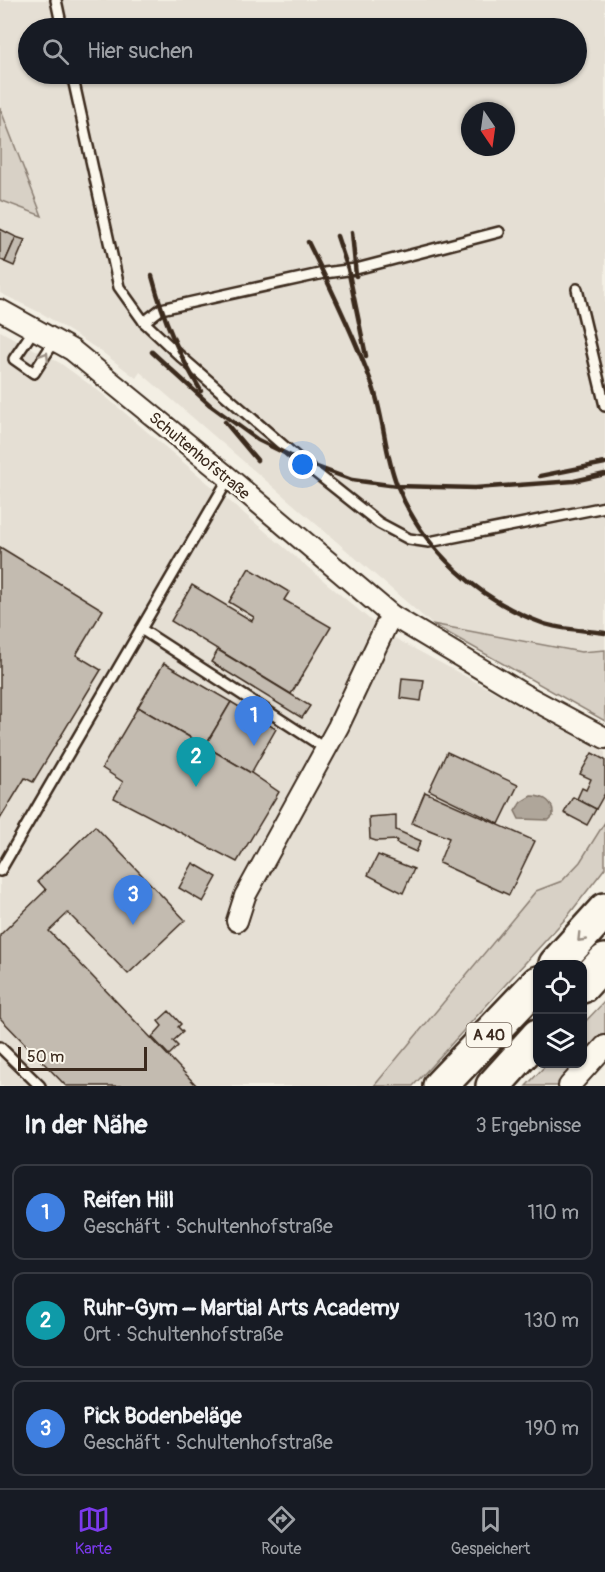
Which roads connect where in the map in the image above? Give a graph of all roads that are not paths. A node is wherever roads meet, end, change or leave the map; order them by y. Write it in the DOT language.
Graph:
graph roads {
  1 [pos="56,0"];
  2 [pos="60,18"];
  3 [pos="74,84"];
  4 [pos="500,232"];
  5 [pos="577,289"];
  6 [pos="0,310"];
  7 [pos="144,322"];
  8 [pos="35,328"];
  9 [pos="55,340"];
  10 [pos="605,406"];
  11 [pos="229,478"];
  12 [pos="605,507"];
  13 [pos="391,615"];
  14 [pos="141,629"];
  15 [pos="605,738"];
  16 [pos="326,749"];
  17 [pos="0,871"];
  18 [pos="605,910"];
  19 [pos="237,921"];
  20 [pos="559,960"];
  21 [pos="605,961"];
  22 [pos="587,981"];
  23 [pos="533,987"];
  24 [pos="533,1041"];
  25 [pos="605,1046"];
  26 [pos="0,1047"];
  27 [pos="40,1086"];
  28 [pos="440,1086"];
  29 [pos="493,1086"];
  30 [pos="569,1086"];
  1 -- 2 [label="lane"];
  3 -- 7 [label="lane"];
  4 -- 7 [label="lane"];
  5 -- 10 [label="lane"];
  6 -- 8 [label="street, Schultenhofstraße"];
  7 -- 12 [label="lane"];
  8 -- 9 [label="street, Schultenhofstraße"];
  8 -- 9 [label="lane, one-way"];
  9 -- 11 [label="street, Schultenhofstraße"];
  11 -- 13 [label="street, Schultenhofstraße"];
  11 -- 14 [label="lane"];
  13 -- 15 [label="street, Schultenhofstraße"];
  13 -- 16 [label="street"];
  14 -- 16 [label="lane"];
  14 -- 17 [label="lane"];
  16 -- 19 [label="street"];
  18 -- 20 [label="highway, one-way"];
  21 -- 22 [label="highway"];
  23 -- 28 [label="highway, A 40"];
  24 -- 29 [label="highway, A 40"];
  25 -- 30 [label="street"];
  26 -- 27 [label="lane"];
}
